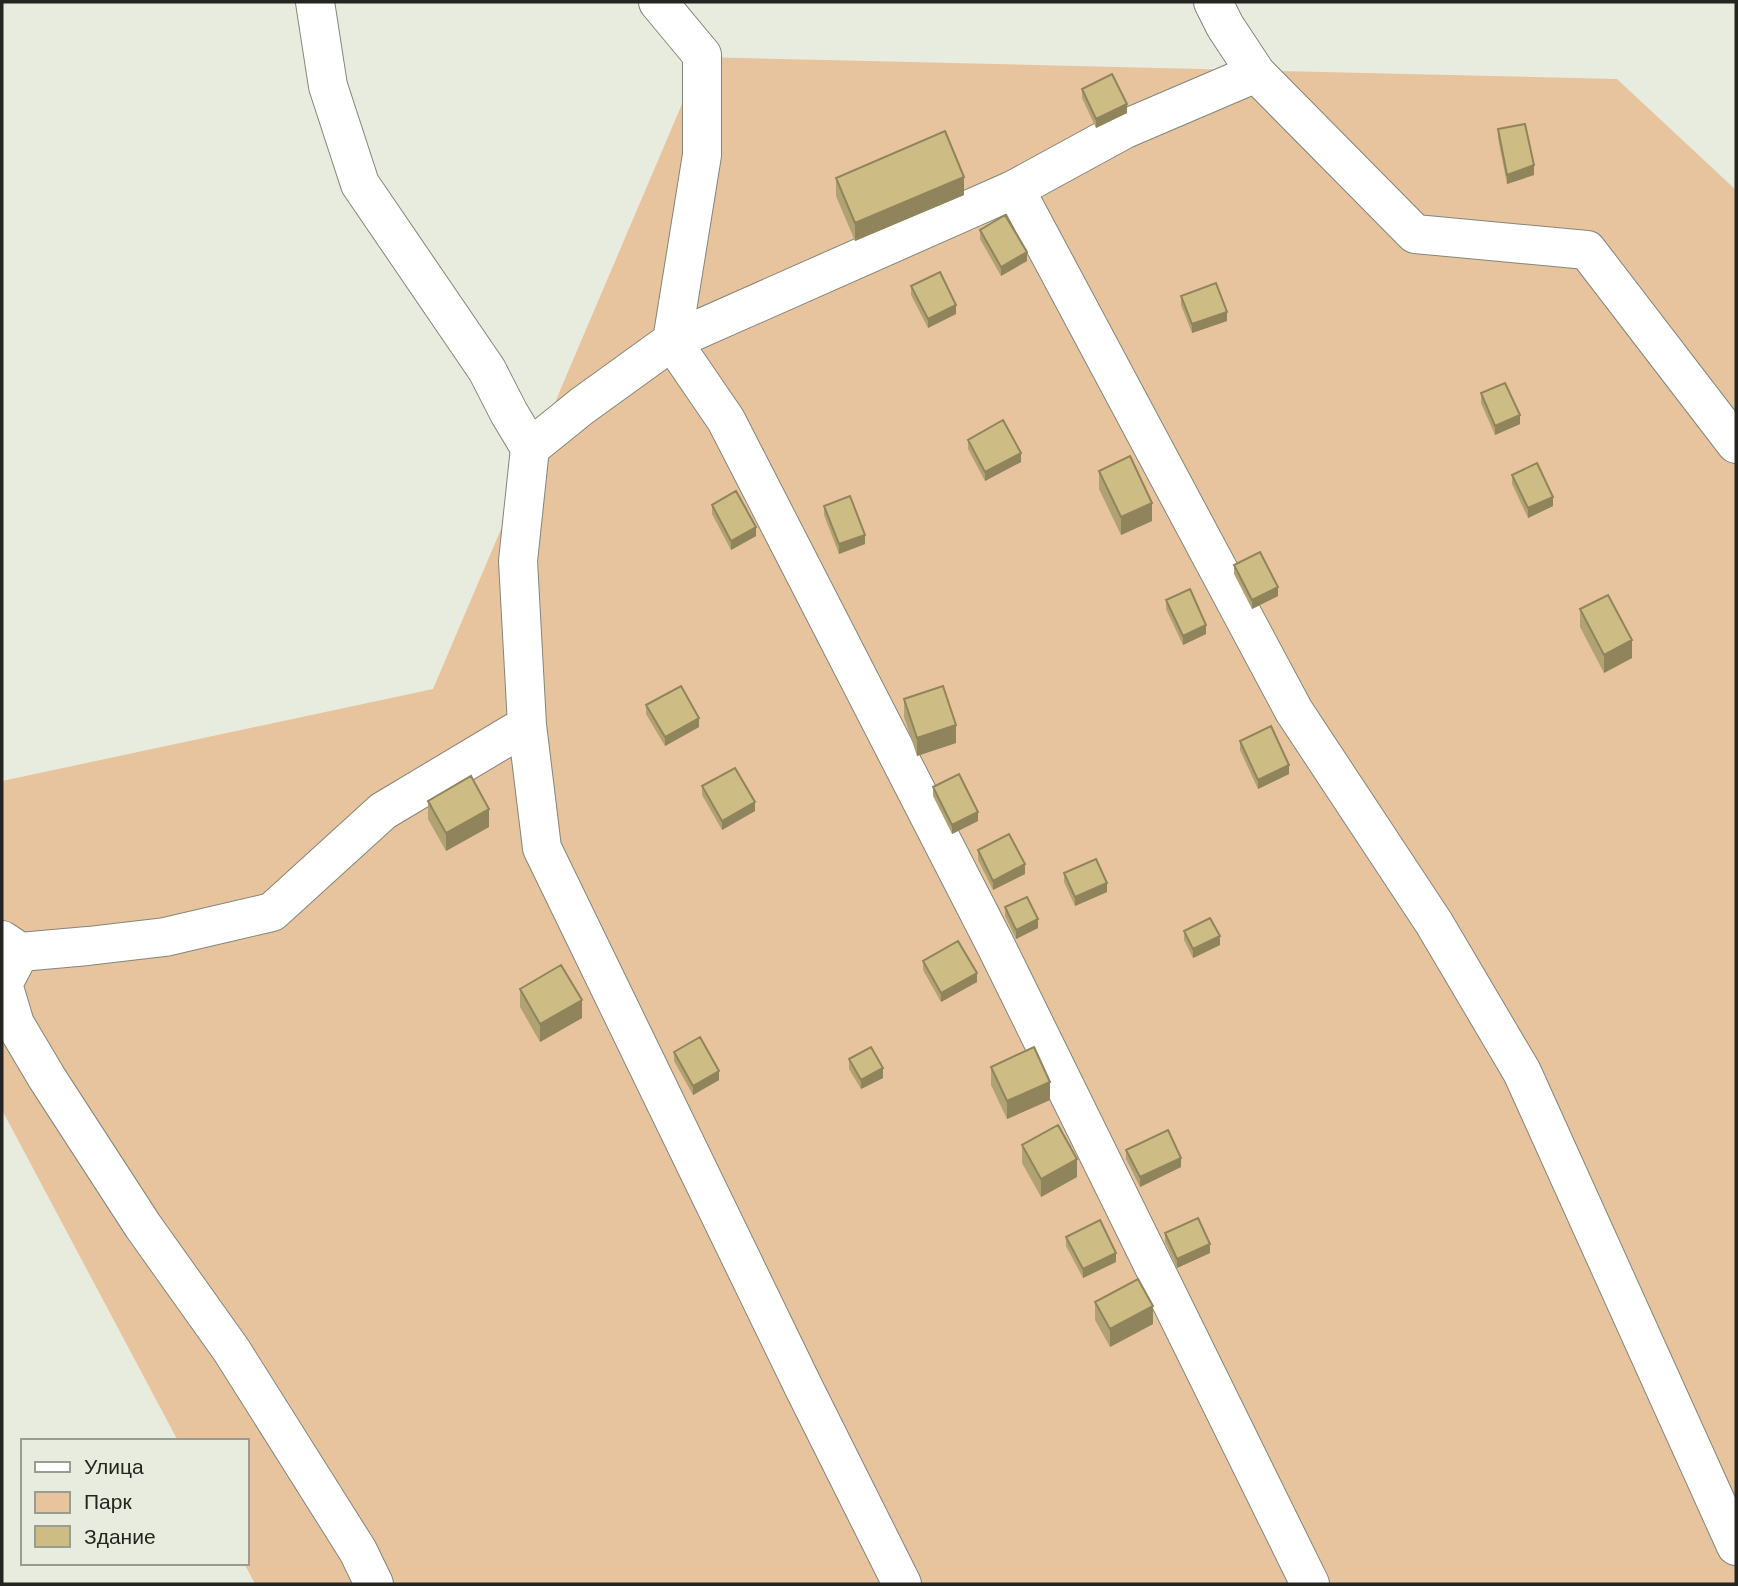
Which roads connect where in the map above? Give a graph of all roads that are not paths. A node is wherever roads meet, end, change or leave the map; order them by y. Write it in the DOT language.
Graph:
graph roads {
  1 [pos="315,2"];
  2 [pos="658,2"];
  3 [pos="1213,2"];
  4 [pos="1256,73"];
  5 [pos="1015,189"];
  6 [pos="671,341"];
  7 [pos="1736,444"];
  8 [pos="530,448"];
  9 [pos="527,725"];
  10 [pos="11,946"];
  11 [pos="1736,1546"];
  12 [pos="374,1584"];
  13 [pos="902,1584"];
  14 [pos="1310,1584"];
  1 -- 8 [label="street"];
  2 -- 6 [label="street"];
  3 -- 4 [label="street"];
  4 -- 5 [label="street"];
  4 -- 7 [label="street"];
  5 -- 6 [label="street"];
  5 -- 11 [label="street"];
  6 -- 8 [label="street"];
  6 -- 14 [label="street"];
  8 -- 9 [label="street"];
  9 -- 10 [label="street"];
  9 -- 13 [label="street"];
  10 -- 12 [label="street"];
}
